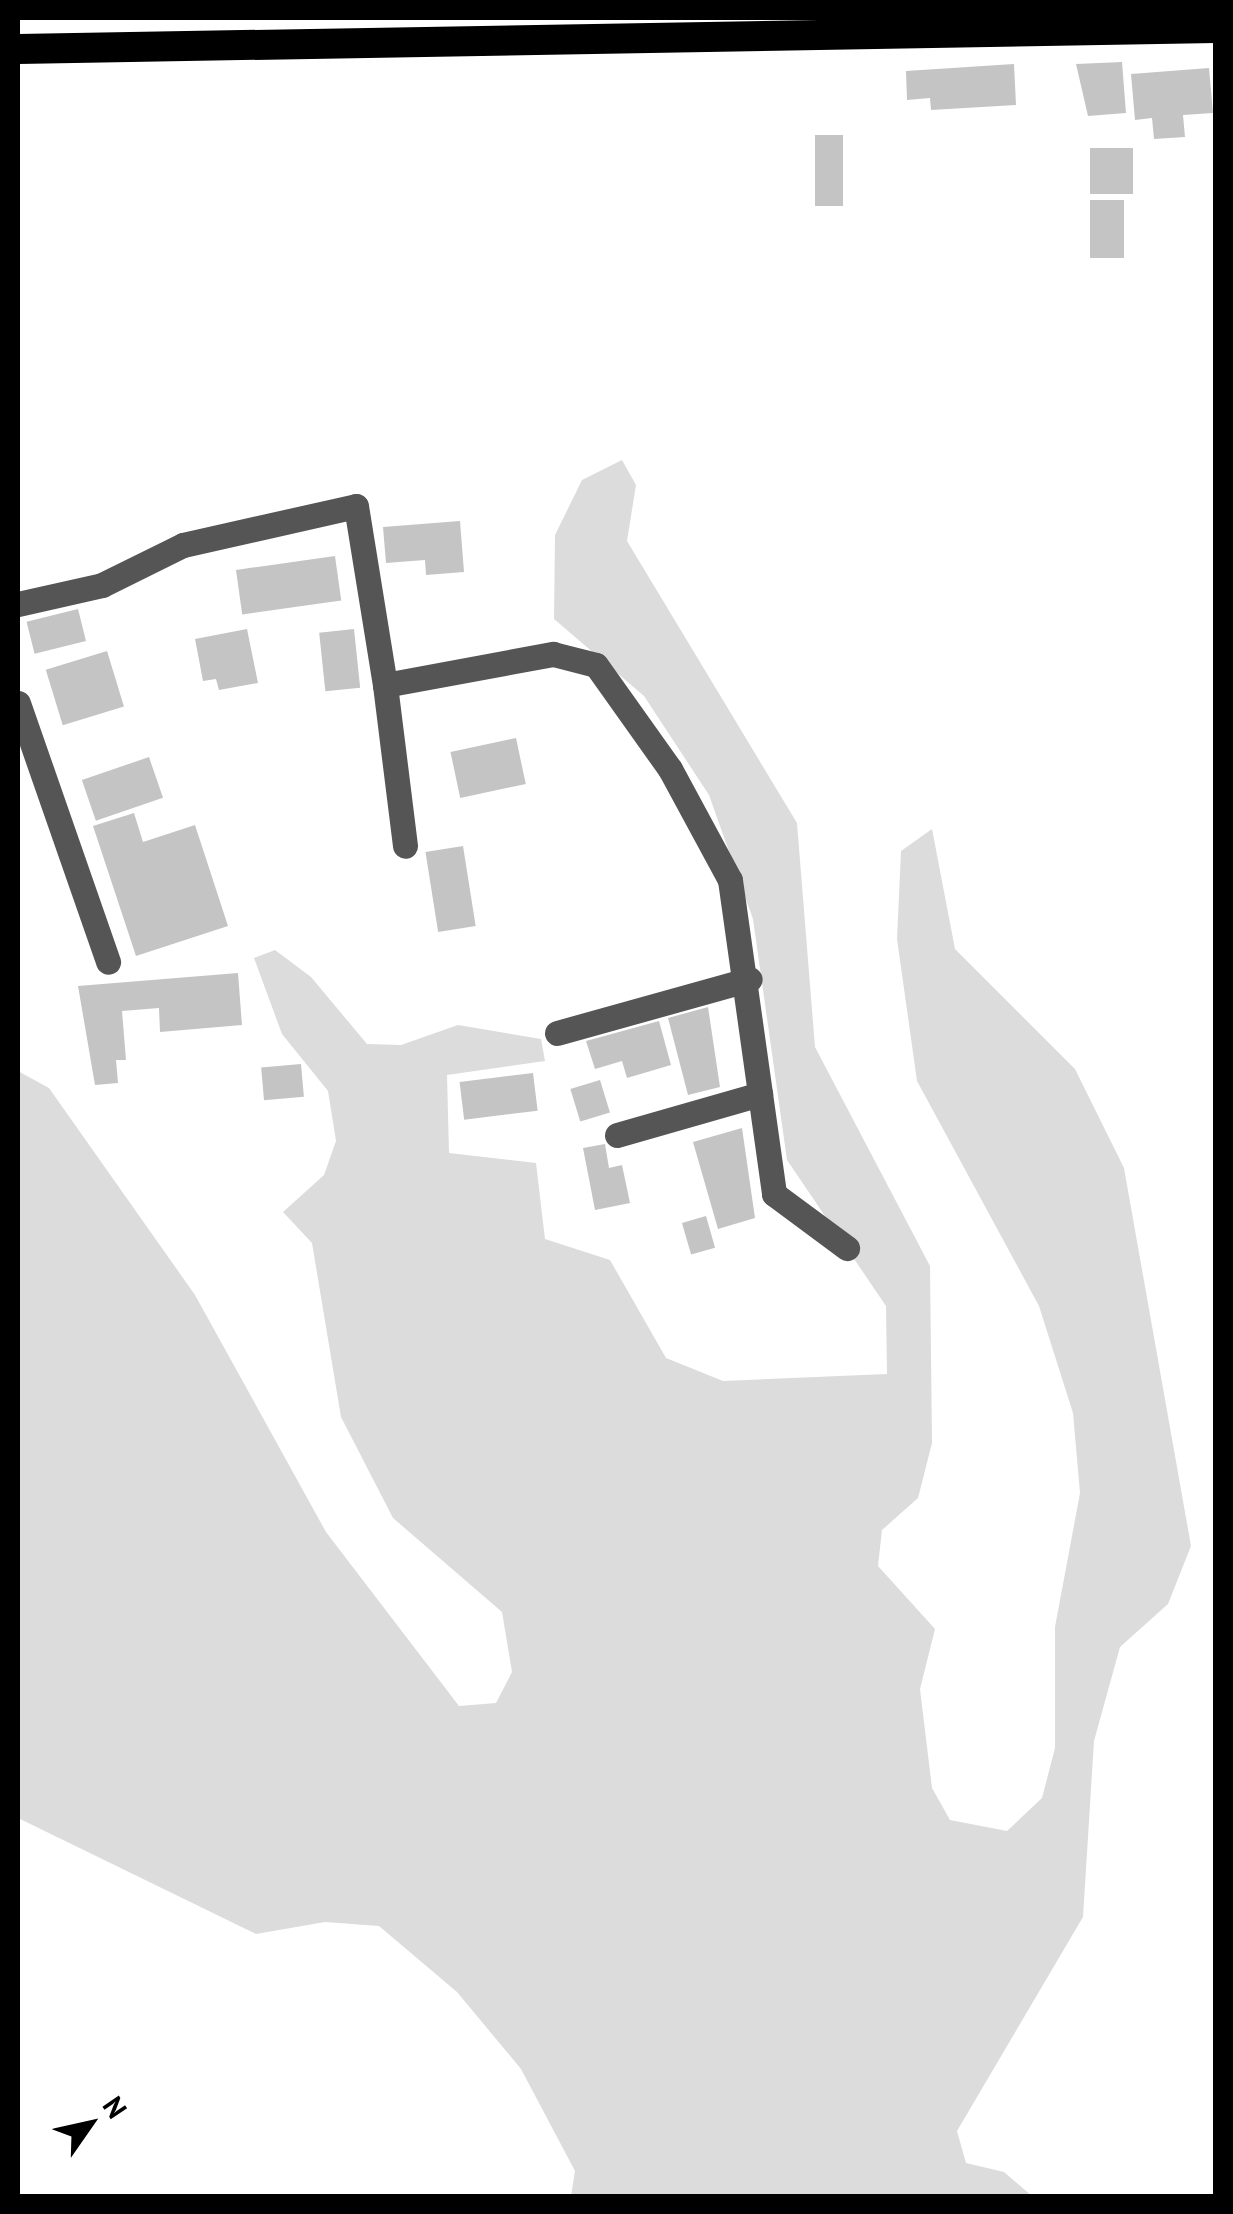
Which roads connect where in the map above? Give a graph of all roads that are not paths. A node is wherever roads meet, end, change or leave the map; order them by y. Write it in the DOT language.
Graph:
graph roads {
  1 [pos="1216,28"];
  2 [pos="18,50"];
  3 [pos="18,604"];
  4 [pos="385,685"];
  5 [pos="18,703"];
  6 [pos="405,846"];
  7 [pos="108,962"];
  8 [pos="750,979"];
  9 [pos="557,1033"];
  10 [pos="760,1094"];
  11 [pos="618,1135"];
  12 [pos="847,1248"];
  1 -- 2 [label="highway"];
  3 -- 4 [label="street"];
  4 -- 6 [label="street"];
  4 -- 8 [label="street"];
  5 -- 7 [label="street"];
  8 -- 9 [label="street"];
  8 -- 10 [label="street"];
  10 -- 11 [label="street"];
  10 -- 12 [label="street"];
}
